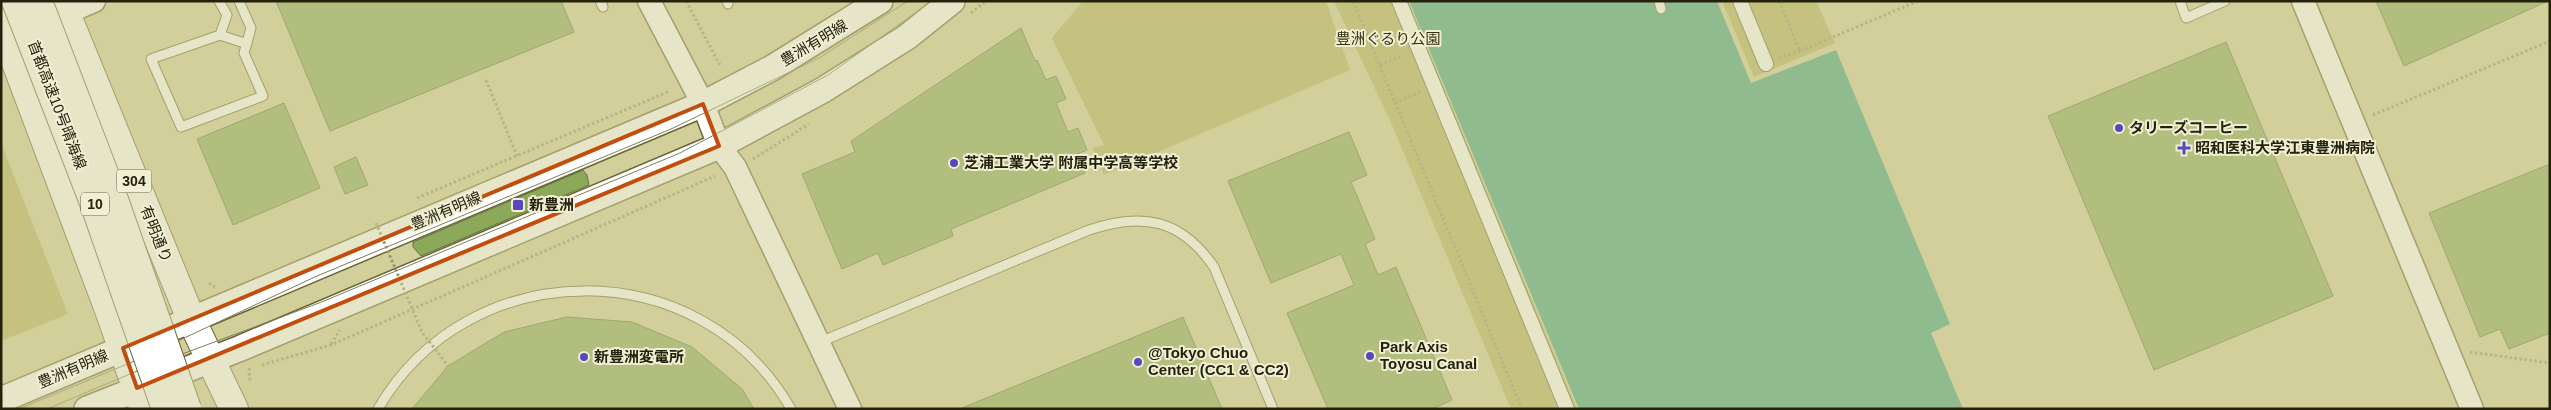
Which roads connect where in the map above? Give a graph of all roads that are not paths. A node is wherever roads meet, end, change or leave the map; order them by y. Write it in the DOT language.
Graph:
graph roads {
  1 [pos="16,1"];
  2 [pos="38,1"];
  3 [pos="94,1"];
  4 [pos="219,1"];
  5 [pos="239,1"];
  6 [pos="649,1"];
  7 [pos="880,1"];
  8 [pos="952,1"];
  9 [pos="1399,1"];
  10 [pos="1740,1"];
  11 [pos="2180,1"];
  12 [pos="2225,1"];
  13 [pos="2303,1"];
  14 [pos="63,7"];
  15 [pos="1,23"];
  16 [pos="220,35"];
  17 [pos="247,44"];
  18 [pos="1766,64"];
  19 [pos="703,104"];
  20 [pos="719,146"];
  21 [pos="192,318"];
  22 [pos="820,342"];
  23 [pos="123,348"];
  24 [pos="211,359"];
  25 [pos="140,398"];
  26 [pos="1,400"];
  27 [pos="87,409"];
  28 [pos="166,409"];
  29 [pos="187,409"];
  30 [pos="234,409"];
  31 [pos="378,409"];
  32 [pos="791,409"];
  33 [pos="850,409"];
  34 [pos="1273,409"];
  35 [pos="1567,409"];
  36 [pos="2472,409"];
  1 -- 28 [label="main road, 首都高速10号晴海線 / 10, bridge"];
  2 -- 29 [label="main road, 首都高速10号晴海線 / 10, bridge"];
  3 -- 14 [label="street"];
  4 -- 16 [label="lane"];
  5 -- 17 [label="lane"];
  6 -- 19 [label="street"];
  7 -- 19 [label="main road, 豊洲有明線"];
  8 -- 20 [label="main road"];
  9 -- 35 [label="street"];
  10 -- 18 [label="street"];
  11 -- 12 [label="lane"];
  13 -- 36 [label="street"];
  14 -- 21 [label="main road, 有明通り / 304"];
  15 -- 23 [label="main road"];
  16 -- 17 [label="lane"];
  16 -- 17 [label="lane"];
  19 -- 20 [label="street"];
  19 -- 21 [label="main road, 豊洲有明線"];
  20 -- 22 [label="street"];
  20 -- 24 [label="main road"];
  21 -- 23 [label="main road, 豊洲有明線"];
  21 -- 24 [label="main road, 有明通り / 304"];
  22 -- 33 [label="street"];
  22 -- 34 [label="lane"];
  23 -- 25 [label="main road"];
  23 -- 26 [label="main road, 豊洲有明線"];
  24 -- 25 [label="main road"];
  24 -- 30 [label="main road, 有明通り / 304"];
  25 -- 27 [label="main road"];
  31 -- 32 [label="lane"];
}
